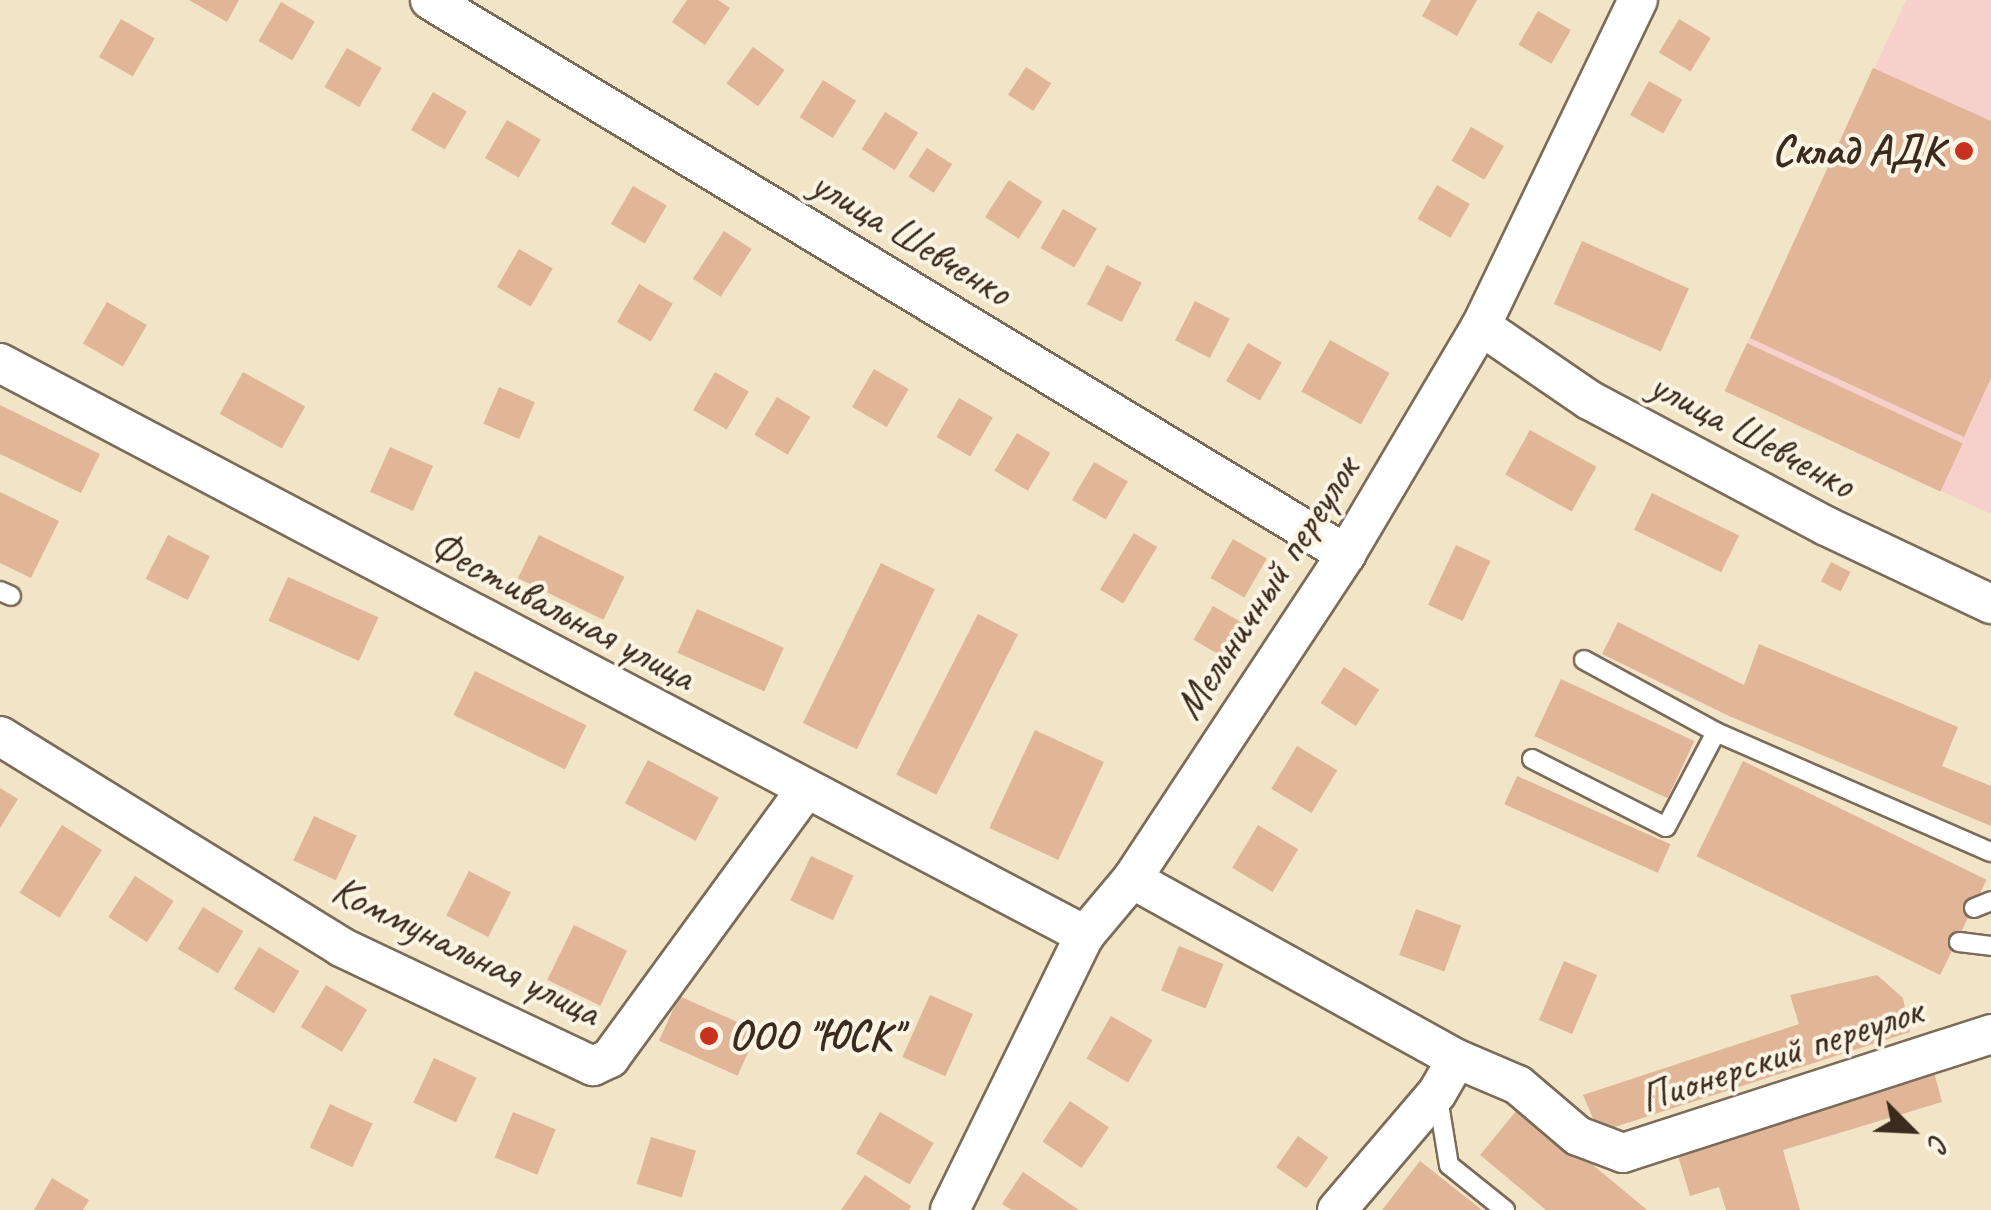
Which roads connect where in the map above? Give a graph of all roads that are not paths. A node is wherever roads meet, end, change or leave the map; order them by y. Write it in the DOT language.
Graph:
graph roads {
  1 [pos="430,0"];
  2 [pos="1638,0"];
  3 [pos="1481,326"];
  4 [pos="0,363"];
  5 [pos="1346,554"];
  6 [pos="1991,604"];
  7 [pos="1584,660"];
  8 [pos="1716,732"];
  9 [pos="0,736"];
  10 [pos="1532,759"];
  11 [pos="806,789"];
  12 [pos="1991,852"];
  13 [pos="1132,879"];
  14 [pos="1085,935"];
  15 [pos="1959,942"];
  16 [pos="1991,946"];
  17 [pos="1991,1034"];
  18 [pos="1457,1059"];
  19 [pos="1437,1093"];
  20 [pos="950,1210"];
  21 [pos="1337,1210"];
  22 [pos="1505,1210"];
  1 -- 5 [label="street, улица Шевченко"];
  2 -- 3 [label="street, Мельничный переулок"];
  3 -- 5 [label="street, Мельничный переулок"];
  3 -- 6 [label="street, улица Шевченко"];
  4 -- 11 [label="street, Фестивальная улица"];
  5 -- 13 [label="street, Мельничный переулок"];
  7 -- 8 [label="lane"];
  8 -- 10 [label="lane"];
  8 -- 12 [label="lane"];
  9 -- 11 [label="street, Коммунальная улица"];
  11 -- 14 [label="street, Фестивальная улица"];
  13 -- 14 [label="street, Мельничный переулок"];
  13 -- 18 [label="street, Пионерский переулок"];
  14 -- 20 [label="street, Мельничный переулок"];
  15 -- 16 [label="lane"];
  17 -- 18 [label="street, Пионерский переулок"];
  18 -- 19 [label="street"];
  19 -- 21 [label="street"];
  19 -- 22 [label="lane"];
}
